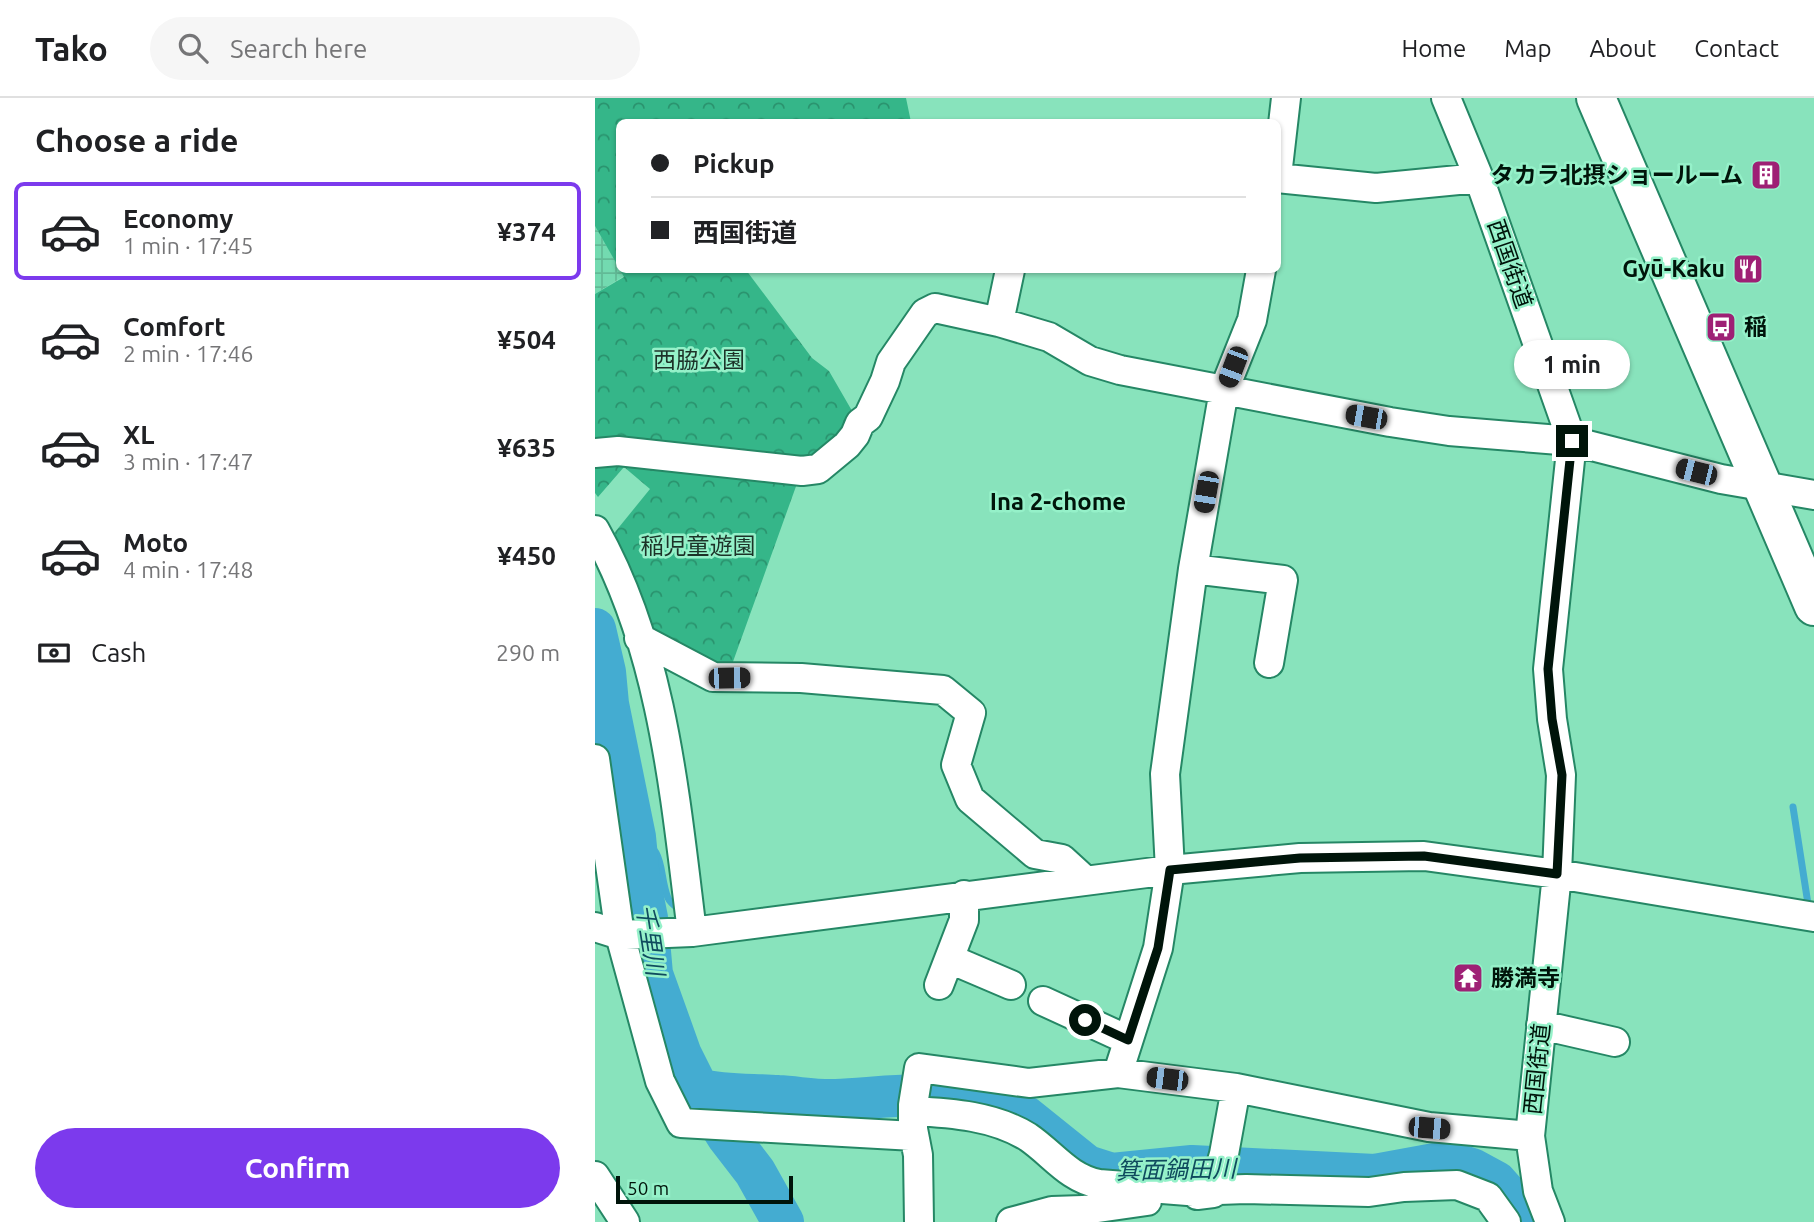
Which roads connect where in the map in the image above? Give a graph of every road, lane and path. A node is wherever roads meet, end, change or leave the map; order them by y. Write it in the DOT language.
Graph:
graph roads {
  1 [pos="1286,98"];
  2 [pos="1446,98"];
  3 [pos="1596,98"];
  4 [pos="1281,142"];
  5 [pos="1281,177"];
  6 [pos="1479,178"];
  7 [pos="1009,273"];
  8 [pos="1260,273"];
  9 [pos="999,322"];
  10 [pos="1224,390"];
  11 [pos="1572,441"];
  12 [pos="595,453"];
  13 [pos="1764,486"];
  14 [pos="1814,495"];
  15 [pos="595,530"];
  16 [pos="1193,569"];
  17 [pos="1814,606"];
  18 [pos="639,638"];
  19 [pos="1269,663"];
  20 [pos="595,759"];
  21 [pos="1170,870"];
  22 [pos="1557,874"];
  23 [pos="1085,880"];
  24 [pos="964,895"];
  25 [pos="1814,917"];
  26 [pos="689,932"];
  27 [pos="615,933"];
  28 [pos="950,959"];
  29 [pos="939,985"];
  30 [pos="1011,985"];
  31 [pos="1043,1000"];
  32 [pos="1541,1025"];
  33 [pos="1128,1040"];
  34 [pos="1615,1042"];
  35 [pos="1118,1073"];
  36 [pos="1236,1088"];
  37 [pos="914,1117"];
  38 [pos="1530,1136"];
  39 [pos="595,1176"];
  40 [pos="1215,1188"];
  41 [pos="625,1222"];
  42 [pos="919,1222"];
  43 [pos="1011,1222"];
  44 [pos="1506,1222"];
  45 [pos="1550,1222"];
  1 -- 4 [label="street"];
  2 -- 6 [label="street, 西国街道"];
  3 -- 13 [label="highway"];
  5 -- 6 [label="street"];
  6 -- 11 [label="street, 西国街道"];
  7 -- 9 [label="street"];
  8 -- 10 [label="street"];
  9 -- 10 [label="street"];
  9 -- 12 [label="street"];
  10 -- 11 [label="street"];
  10 -- 16 [label="street"];
  11 -- 13 [label="street"];
  11 -- 22 [label="street, 西国街道"];
  13 -- 14 [label="street"];
  13 -- 17 [label="highway"];
  15 -- 18 [label="street"];
  16 -- 19 [label="street"];
  16 -- 21 [label="street"];
  18 -- 23 [label="street"];
  18 -- 26 [label="street"];
  20 -- 27 [label="street"];
  21 -- 22 [label="street"];
  21 -- 23 [label="street"];
  21 -- 33 [label="street"];
  22 -- 25 [label="street"];
  22 -- 32 [label="street, 西国街道"];
  23 -- 24 [label="street"];
  24 -- 26 [label="street"];
  24 -- 28 [label="street"];
  26 -- 27 [label="street"];
  27 -- 37 [label="street"];
  28 -- 29 [label="street"];
  28 -- 30 [label="street"];
  31 -- 33 [label="street"];
  32 -- 34 [label="street"];
  32 -- 38 [label="street, 西国街道"];
  33 -- 35 [label="street"];
  35 -- 36 [label="street"];
  35 -- 37 [label="street"];
  36 -- 38 [label="street"];
  36 -- 40 [label="street"];
  37 -- 40 [label="street"];
  37 -- 42 [label="street"];
  38 -- 45 [label="street, 西国街道"];
  39 -- 41 [label="street"];
  40 -- 43 [label="street"];
  40 -- 44 [label="street"];
}
